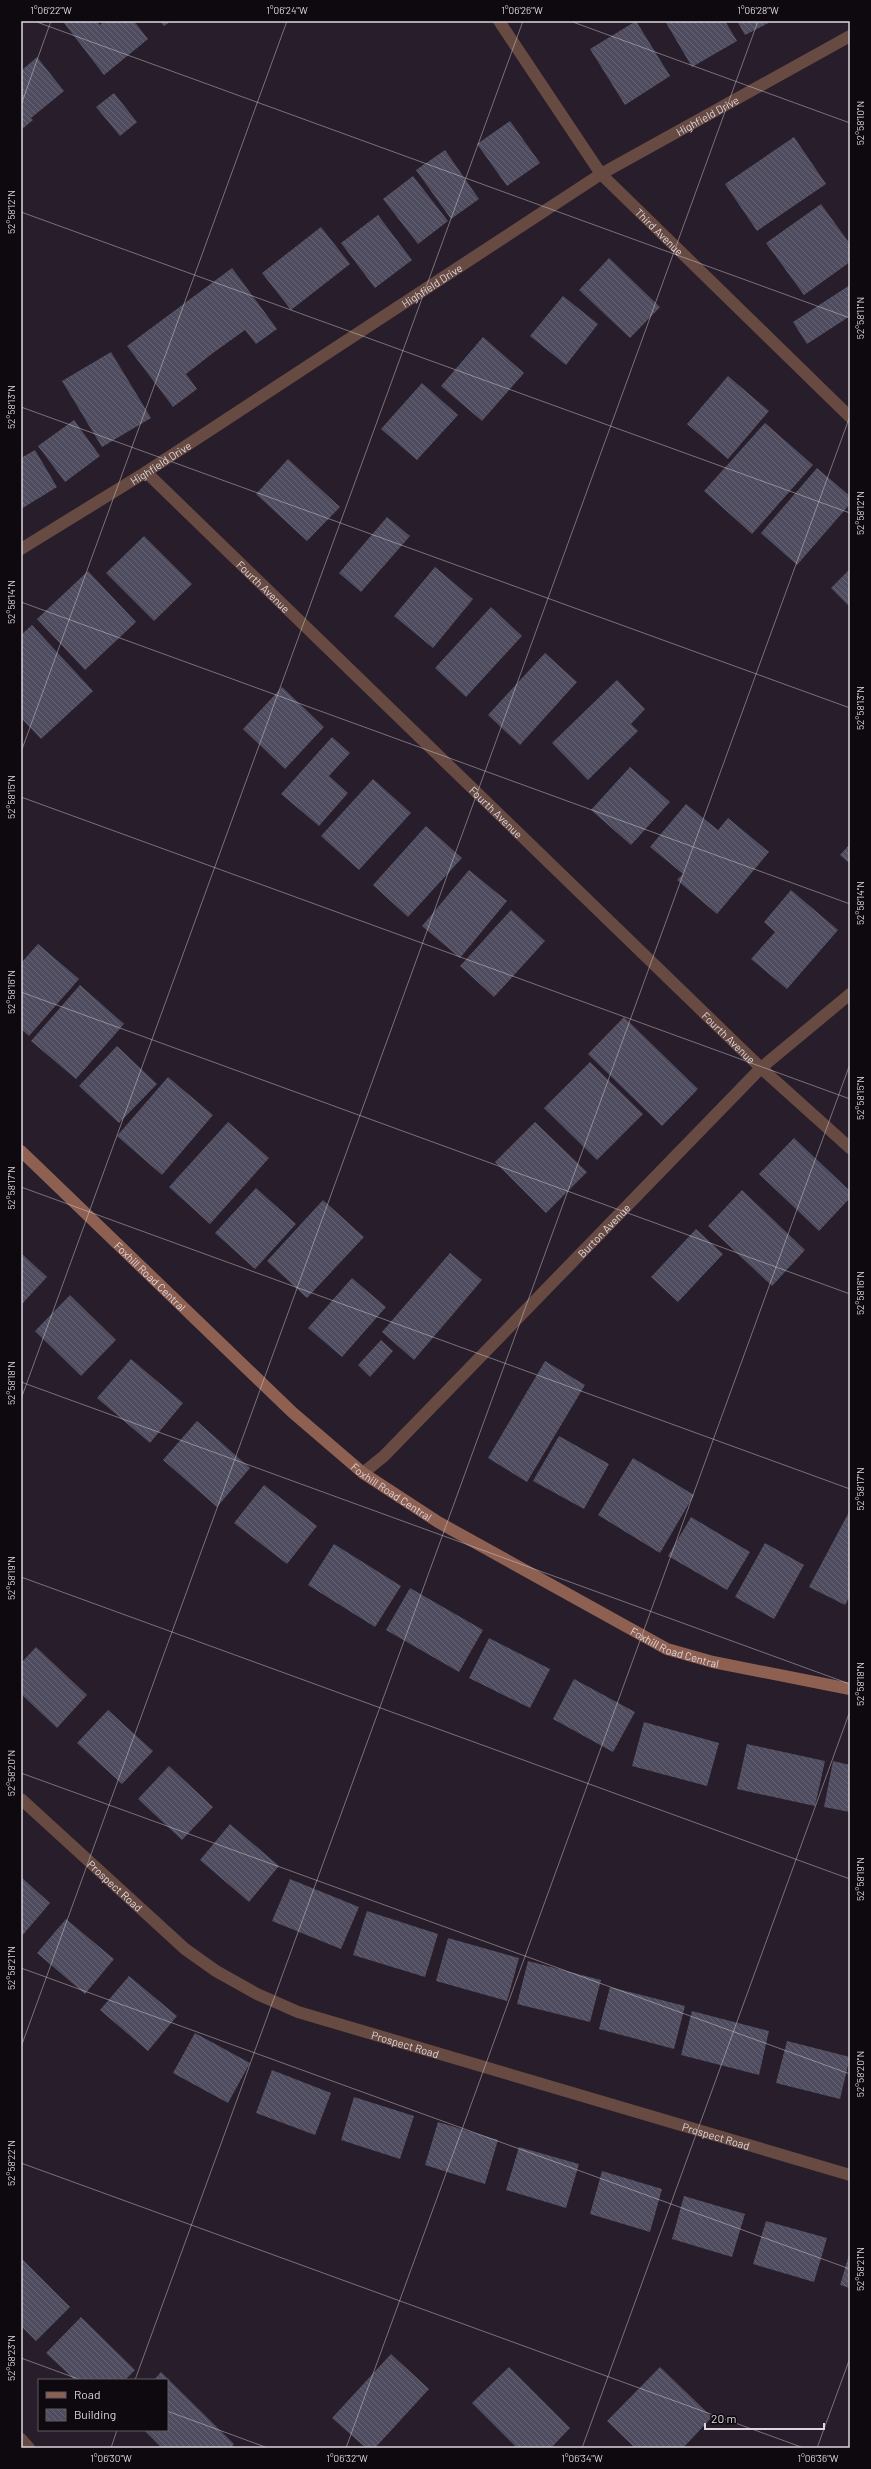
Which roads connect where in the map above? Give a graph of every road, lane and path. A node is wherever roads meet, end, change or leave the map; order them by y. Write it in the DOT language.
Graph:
graph roads {
  1 [pos="499,21"];
  2 [pos="850,36"];
  3 [pos="601,174"];
  4 [pos="850,417"];
  5 [pos="146,472"];
  6 [pos="21,549"];
  7 [pos="850,994"];
  8 [pos="761,1068"];
  9 [pos="850,1148"];
  10 [pos="21,1151"];
  11 [pos="363,1473"];
  12 [pos="850,1689"];
  13 [pos="21,1798"];
  14 [pos="850,2175"];
  15 [pos="21,2439"];
  16 [pos="29,2448"];
  1 -- 3 [label="street, Third Avenue"];
  2 -- 3 [label="street, Highfield Drive"];
  3 -- 4 [label="street, Third Avenue"];
  3 -- 5 [label="street, Highfield Drive"];
  5 -- 6 [label="street, Highfield Drive"];
  5 -- 8 [label="street, Fourth Avenue"];
  7 -- 8 [label="street, Burton Avenue"];
  8 -- 9 [label="street, Fourth Avenue"];
  8 -- 11 [label="street, Burton Avenue"];
  10 -- 11 [label="street, Foxhill Road Central"];
  11 -- 12 [label="street, Foxhill Road Central"];
  13 -- 14 [label="street, Prospect Road"];
  15 -- 16 [label="street"];
}
